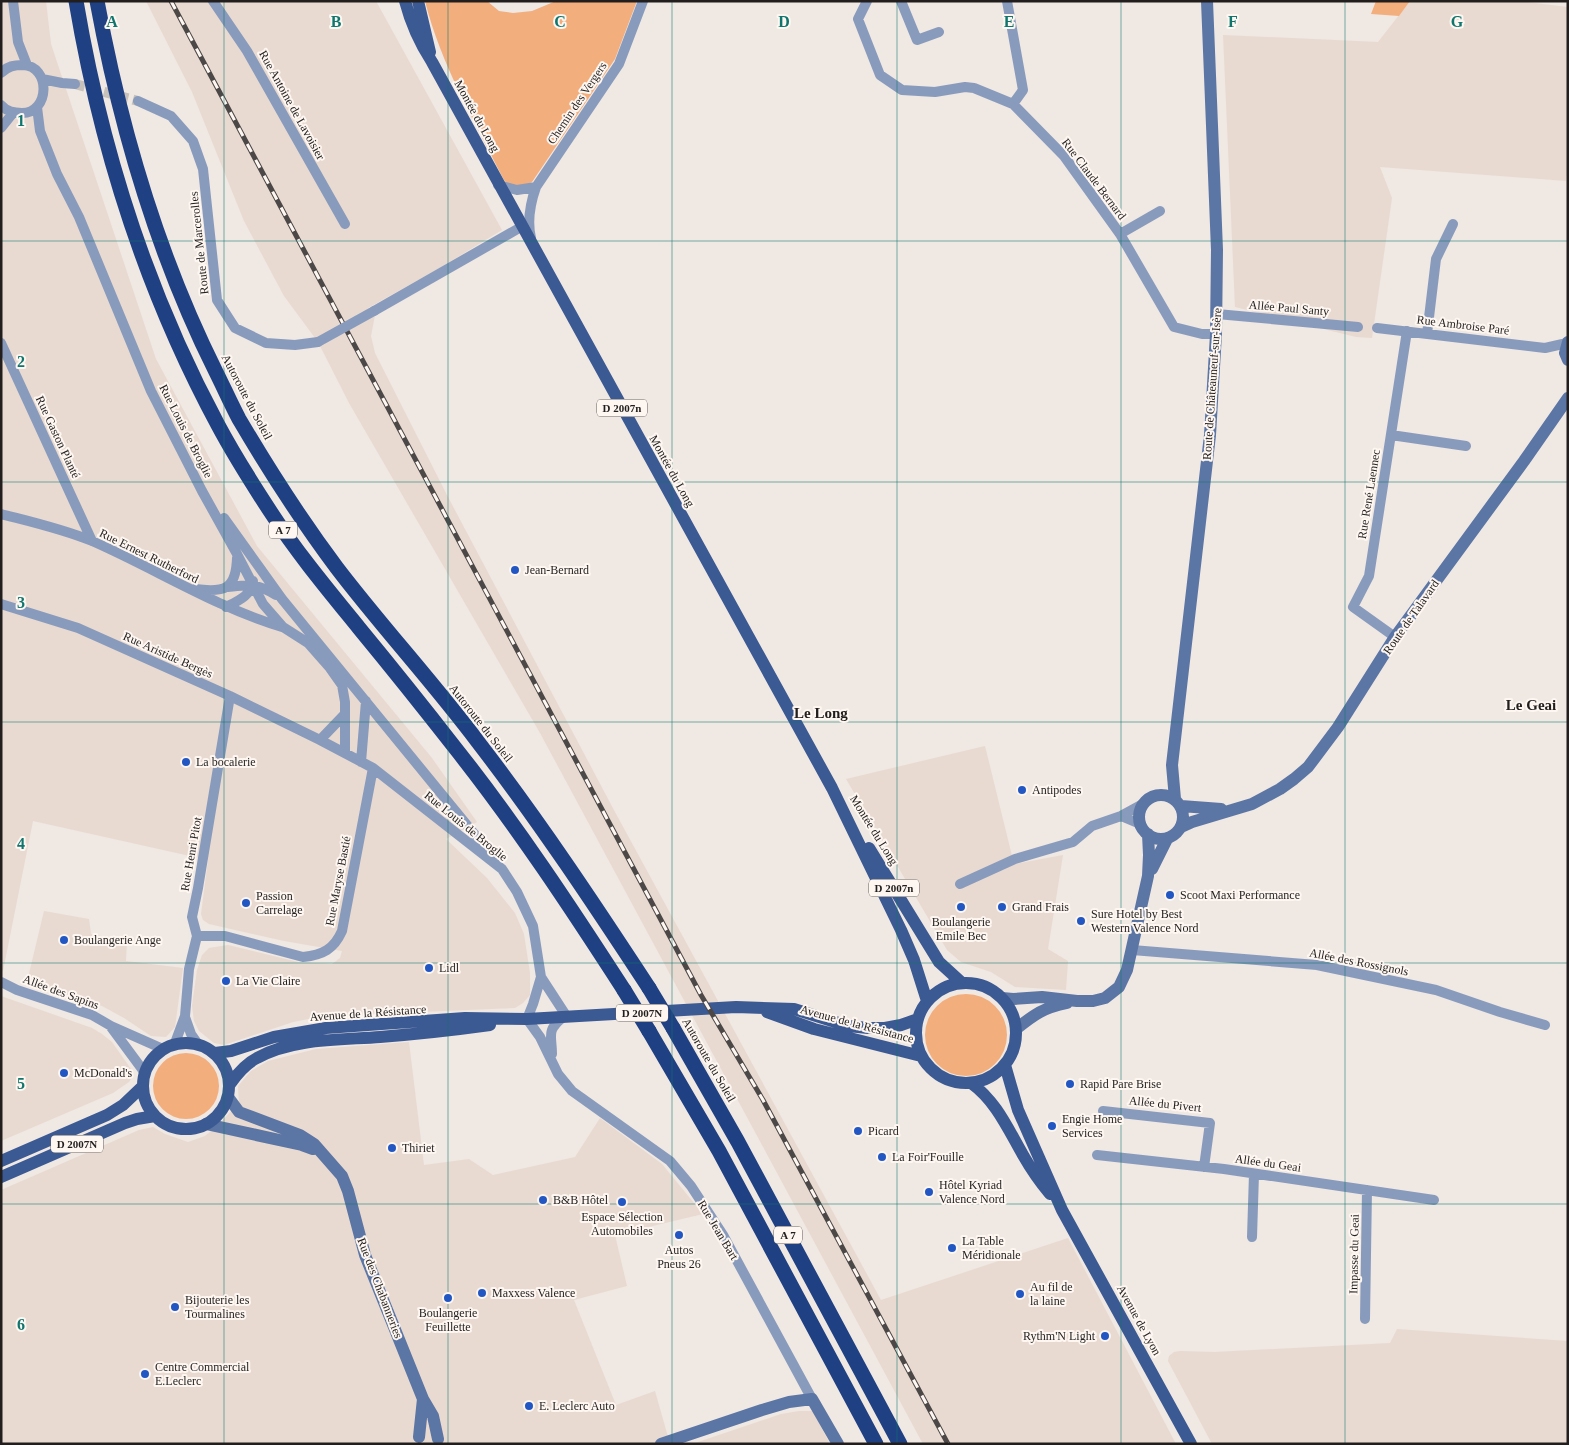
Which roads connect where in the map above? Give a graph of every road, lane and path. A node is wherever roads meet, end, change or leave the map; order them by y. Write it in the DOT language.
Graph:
graph roads {
  1 [pos="13,1"];
  2 [pos="76,1"];
  3 [pos="97,1"];
  4 [pos="214,1"];
  5 [pos="405,1"];
  6 [pos="418,1"];
  7 [pos="643,1"];
  8 [pos="867,1"];
  9 [pos="901,1"];
  10 [pos="1007,1"];
  11 [pos="1207,1"];
  12 [pos="938,32"];
  13 [pos="18,42"];
  14 [pos="432,62"];
  15 [pos="14,65"];
  16 [pos="27,66"];
  17 [pos="1,73"];
  18 [pos="42,79"];
  19 [pos="62,83"];
  20 [pos="75,84"];
  21 [pos="44,90"];
  22 [pos="138,101"];
  23 [pos="1013,104"];
  24 [pos="36,107"];
  25 [pos="5,111"];
  26 [pos="26,113"];
  27 [pos="1,128"];
  28 [pos="40,131"];
  29 [pos="498,185"];
  30 [pos="536,187"];
  31 [pos="1160,212"];
  32 [pos="345,224"];
  33 [pos="1453,224"];
  34 [pos="522,227"];
  35 [pos="1120,234"];
  36 [pos="532,246"];
  37 [pos="1217,314"];
  38 [pos="1358,327"];
  39 [pos="1377,328"];
  40 [pos="1407,331"];
  41 [pos="1216,334"];
  42 [pos="1427,334"];
  43 [pos="1,343"];
  44 [pos="1567,343"];
  45 [pos="1545,348"];
  46 [pos="1567,359"];
  47 [pos="1568,398"];
  48 [pos="1391,435"];
  49 [pos="1466,446"];
  50 [pos="202,491"];
  51 [pos="1,514"];
  52 [pos="92,541"];
  53 [pos="237,554"];
  54 [pos="254,560"];
  55 [pos="252,586"];
  56 [pos="228,587"];
  57 [pos="187,588"];
  58 [pos="282,599"];
  59 [pos="1,604"];
  60 [pos="226,607"];
  61 [pos="283,627"];
  62 [pos="1395,637"];
  63 [pos="230,696"];
  64 [pos="366,701"];
  65 [pos="344,715"];
  66 [pos="320,740"];
  67 [pos="345,752"];
  68 [pos="361,762"];
  69 [pos="1172,765"];
  70 [pos="373,768"];
  71 [pos="832,788"];
  72 [pos="1156,795"];
  73 [pos="1178,802"];
  74 [pos="1143,804"];
  75 [pos="1233,810"];
  76 [pos="1121,816"];
  77 [pos="1140,824"];
  78 [pos="1181,828"];
  79 [pos="1148,834"];
  80 [pos="1167,839"];
  81 [pos="502,869"];
  82 [pos="1148,876"];
  83 [pos="960,884"];
  84 [pos="197,936"];
  85 [pos="1132,950"];
  86 [pos="541,977"];
  87 [pos="1,982"];
  88 [pos="962,983"];
  89 [pos="1002,998"];
  90 [pos="928,1001"];
  91 [pos="1077,1001"];
  92 [pos="758,1008"];
  93 [pos="184,1016"];
  94 [pos="565,1017"];
  95 [pos="527,1019"];
  96 [pos="918,1019"];
  97 [pos="1545,1025"];
  98 [pos="111,1026"];
  99 [pos="1016,1029"];
  100 [pos="175,1044"];
  101 [pos="198,1044"];
  102 [pos="162,1049"];
  103 [pos="215,1053"];
  104 [pos="921,1056"];
  105 [pos="552,1058"];
  106 [pos="1005,1066"];
  107 [pos="145,1073"];
  108 [pos="970,1083"];
  109 [pos="230,1084"];
  110 [pos="143,1086"];
  111 [pos="228,1097"];
  112 [pos="1103,1111"];
  113 [pos="155,1116"];
  114 [pos="206,1124"];
  115 [pos="322,1152"];
  116 [pos="1097,1154"];
  117 [pos="1,1161"];
  118 [pos="1204,1167"];
  119 [pos="1254,1174"];
  120 [pos="1,1178"];
  121 [pos="1368,1190"];
  122 [pos="1434,1200"];
  123 [pos="1062,1210"];
  124 [pos="1252,1237"];
  125 [pos="1365,1319"];
  126 [pos="423,1399"];
  127 [pos="812,1399"];
  128 [pos="416,1440"];
  129 [pos="440,1441"];
  130 [pos="661,1444"];
  131 [pos="838,1444"];
  132 [pos="876,1444"];
  133 [pos="900,1444"];
  134 [pos="1191,1444"];
  1 -- 13 [label="street"];
  2 -- 132 [label="highway, A 7, bridge"];
  3 -- 133 [label="highway, Autoroute du Soleil / A 7, bridge"];
  4 -- 32 [label="street, Rue Antoine de Lavoisier"];
  5 -- 14 [label="main road, Montée du Long / D 2007n"];
  6 -- 14 [label="main road, Montée du Long / D 2007n"];
  7 -- 30 [label="street, Chemin des Vergers"];
  8 -- 23 [label="street, Rue Claude Bernard"];
  9 -- 12 [label="street"];
  10 -- 23 [label="street"];
  11 -- 37 [label="street, Route de Châteauneuf-sur-Isère"];
  13 -- 15 [label="street"];
  13 -- 16 [label="street"];
  14 -- 29 [label="main road, Montée du Long / D 2007n"];
  15 -- 16 [label="street"];
  15 -- 17 [label="street"];
  16 -- 18 [label="street"];
  18 -- 19 [label="street"];
  18 -- 21 [label="street"];
  19 -- 20 [label="street"];
  19 -- 21 [label="street"];
  21 -- 24 [label="street"];
  22 -- 34 [label="street, Route de Marcerolles, bridge"];
  23 -- 35 [label="street, Rue Claude Bernard"];
  24 -- 26 [label="street"];
  24 -- 28 [label="street, Rue Louis de Broglie"];
  25 -- 26 [label="street"];
  25 -- 27 [label="street"];
  26 -- 28 [label="street, Rue Louis de Broglie"];
  28 -- 50 [label="street, Rue Louis de Broglie"];
  29 -- 30 [label="street"];
  29 -- 34 [label="main road, Montée du Long / D 2007n"];
  30 -- 36 [label="street, Chemin des Vergers"];
  31 -- 35 [label="street"];
  33 -- 42 [label="street"];
  34 -- 36 [label="main road, Montée du Long / D 2007n"];
  35 -- 41 [label="street, Rue Claude Bernard"];
  36 -- 71 [label="main road, Montée du Long / D 2007n"];
  37 -- 38 [label="street, Allée Paul Santy"];
  37 -- 41 [label="street, Route de Châteauneuf-sur-Isère"];
  39 -- 40 [label="street, Rue Ambroise Paré"];
  40 -- 42 [label="street, Rue Ambroise Paré"];
  40 -- 48 [label="street, Rue René Laennec"];
  41 -- 69 [label="street, Route de Châteauneuf-sur-Isère"];
  42 -- 45 [label="street, Rue Ambroise Paré"];
  43 -- 52 [label="street, Rue Gaston Planté"];
  44 -- 45 [label="street, Rue Ambroise Paré"];
  44 -- 46 [label="street"];
  45 -- 46 [label="street, Rue Ambroise Paré"];
  47 -- 62 [label="street, Route de Talavard"];
  48 -- 49 [label="street"];
  48 -- 62 [label="street, Rue René Laennec"];
  50 -- 53 [label="street, Rue Louis de Broglie"];
  50 -- 54 [label="street"];
  51 -- 52 [label="street, Rue Ernest Rutherford"];
  52 -- 57 [label="street, Rue Ernest Rutherford"];
  53 -- 55 [label="street, Rue Louis de Broglie"];
  53 -- 56 [label="street"];
  54 -- 55 [label="street"];
  54 -- 58 [label="street"];
  55 -- 56 [label="street"];
  55 -- 58 [label="street"];
  55 -- 60 [label="street"];
  55 -- 61 [label="street, Rue Louis de Broglie"];
  56 -- 57 [label="street"];
  57 -- 60 [label="street, Rue Ernest Rutherford"];
  58 -- 64 [label="street"];
  59 -- 63 [label="street, Rue Aristide Bergès"];
  60 -- 61 [label="street, Rue Ernest Rutherford"];
  61 -- 65 [label="street, Rue Louis de Broglie"];
  62 -- 75 [label="street, Route de Talavard"];
  63 -- 66 [label="street, Rue Aristide Bergès"];
  63 -- 84 [label="street, Rue Henri Pitot"];
  64 -- 68 [label="street"];
  64 -- 81 [label="street"];
  65 -- 66 [label="street"];
  65 -- 67 [label="street, Rue Louis de Broglie"];
  66 -- 67 [label="street, Rue Louis de Broglie"];
  67 -- 68 [label="street, Rue Louis de Broglie"];
  68 -- 70 [label="street, Rue Louis de Broglie"];
  69 -- 72 [label="street, Route de Châteauneuf-sur-Isère"];
  69 -- 73 [label="street, Route de Châteauneuf-sur-Isère"];
  70 -- 81 [label="street, Rue Louis de Broglie"];
  70 -- 84 [label="street, Rue Maryse Bastié"];
  71 -- 88 [label="main road, Montée du Long / D 2007n"];
  71 -- 90 [label="main road, Montée du Long / D 2007n"];
  72 -- 73 [label="street"];
  72 -- 74 [label="street"];
  73 -- 75 [label="street, Route de Talavard"];
  73 -- 78 [label="street"];
  74 -- 76 [label="street"];
  74 -- 77 [label="street"];
  75 -- 78 [label="street, Route de Talavard"];
  76 -- 77 [label="street"];
  76 -- 83 [label="street"];
  77 -- 79 [label="street"];
  78 -- 80 [label="street"];
  79 -- 80 [label="street"];
  79 -- 82 [label="street"];
  80 -- 82 [label="street"];
  81 -- 86 [label="street, Rue Louis de Broglie"];
  82 -- 85 [label="street"];
  84 -- 93 [label="street, Rue Henri Pitot"];
  85 -- 91 [label="street"];
  85 -- 97 [label="street, Allée des Rossignols"];
  86 -- 94 [label="street, Rue Louis de Broglie"];
  86 -- 95 [label="street, Rue Louis de Broglie"];
  87 -- 98 [label="street, Allée des Sapins"];
  88 -- 89 [label="main road"];
  88 -- 90 [label="main road"];
  89 -- 91 [label="street"];
  89 -- 99 [label="main road"];
  90 -- 96 [label="main road"];
  91 -- 99 [label="street"];
  92 -- 94 [label="main road, Avenue de la Résistance / D 2007N"];
  92 -- 96 [label="main road, Avenue de la Résistance / D 2007N"];
  92 -- 104 [label="main road, Avenue de la Résistance / D 2007N"];
  93 -- 100 [label="street, Rue Henri Pitot"];
  93 -- 101 [label="street"];
  94 -- 95 [label="main road, Avenue de la Résistance / D 2007N"];
  94 -- 105 [label="street, Rue Jean Bart"];
  95 -- 103 [label="main road, Avenue de la Résistance / D 2007N"];
  95 -- 105 [label="street, Rue Jean Bart"];
  95 -- 109 [label="main road, Avenue de la Résistance / D 2007N"];
  96 -- 104 [label="main road"];
  98 -- 102 [label="street, Allée des Sapins"];
  98 -- 107 [label="street, Allée des Sapins"];
  99 -- 106 [label="main road"];
  100 -- 101 [label="main road"];
  100 -- 102 [label="main road"];
  101 -- 103 [label="main road"];
  102 -- 107 [label="main road"];
  103 -- 109 [label="main road"];
  104 -- 108 [label="main road"];
  105 -- 127 [label="street, Rue Jean Bart"];
  106 -- 108 [label="main road"];
  106 -- 123 [label="main road, Avenue de Lyon"];
  107 -- 110 [label="main road"];
  108 -- 123 [label="main road, Avenue de Lyon"];
  109 -- 111 [label="main road"];
  110 -- 113 [label="main road"];
  110 -- 117 [label="main road, D 2007N"];
  111 -- 114 [label="main road"];
  111 -- 115 [label="street, Rue des Chabanneries"];
  112 -- 118 [label="street, Allée du Pivert"];
  113 -- 114 [label="main road"];
  113 -- 120 [label="main road, D 2007N"];
  114 -- 115 [label="street"];
  115 -- 126 [label="street, Rue des Chabanneries"];
  116 -- 118 [label="street, Allée du Geai"];
  118 -- 119 [label="street, Allée du Geai"];
  119 -- 121 [label="street, Allée du Geai"];
  119 -- 124 [label="street"];
  121 -- 122 [label="street, Allée du Geai"];
  121 -- 125 [label="street, Impasse du Geai"];
  123 -- 134 [label="main road, Avenue de Lyon"];
  126 -- 128 [label="street, Rue des Chabanneries"];
  126 -- 129 [label="street, Rue des Chabanneries"];
  127 -- 130 [label="street"];
  127 -- 131 [label="street, Rue Jean Bart"];
  128 -- 129 [label="street"];
}
